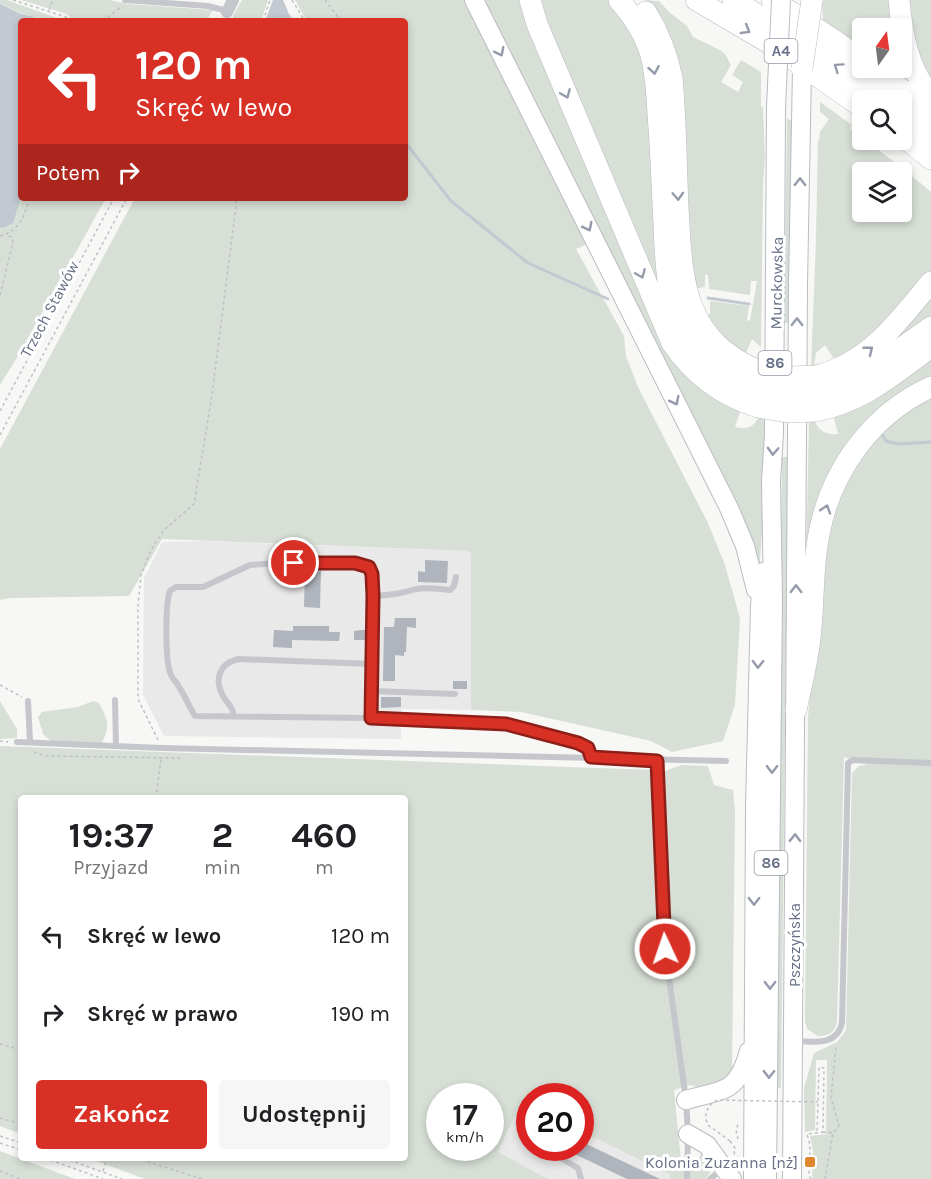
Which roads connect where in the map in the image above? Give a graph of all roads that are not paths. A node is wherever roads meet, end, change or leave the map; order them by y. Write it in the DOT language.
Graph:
graph roads {
  1 [pos="127,0"];
  2 [pos="233,0"];
  3 [pos="474,0"];
  4 [pos="530,0"];
  5 [pos="619,0"];
  6 [pos="637,0"];
  7 [pos="696,0"];
  8 [pos="733,0"];
  9 [pos="772,0"];
  10 [pos="781,0"];
  11 [pos="802,0"];
  12 [pos="812,0"];
  13 [pos="899,0"];
  14 [pos="228,12"];
  15 [pos="852,53"];
  16 [pos="802,69"];
  17 [pos="886,78"];
  18 [pos="871,90"];
  19 [pos="931,96"];
  20 [pos="852,100"];
  21 [pos="931,111"];
  22 [pos="912,120"];
  23 [pos="931,135"];
  24 [pos="912,144"];
  25 [pos="931,159"];
  26 [pos="931,282"];
  27 [pos="931,327"];
  28 [pos="931,347"];
  29 [pos="931,387"];
  30 [pos="759,390"];
  31 [pos="816,394"];
  32 [pos="771,481"];
  33 [pos="456,577"];
  34 [pos="373,596"];
  35 [pos="760,606"];
  36 [pos="372,664"];
  37 [pos="372,691"];
  38 [pos="455,694"];
  39 [pos="115,700"];
  40 [pos="28,701"];
  41 [pos="796,710"];
  42 [pos="772,711"];
  43 [pos="234,716"];
  44 [pos="371,718"];
  45 [pos="17,742"];
  46 [pos="30,742"];
  47 [pos="116,746"];
  48 [pos="591,757"];
  49 [pos="657,761"];
  50 [pos="726,761"];
  51 [pos="931,763"];
  52 [pos="754,1031"];
  53 [pos="794,1041"];
  54 [pos="686,1100"];
  55 [pos="688,1134"];
  56 [pos="565,1161"];
  57 [pos="725,1170"];
  58 [pos="581,1179"];
  59 [pos="687,1179"];
  60 [pos="753,1179"];
  61 [pos="767,1179"];
  62 [pos="792,1179"];
  1 -- 14 [label="lane"];
  2 -- 14 [label="street"];
  3 -- 35 [label="main road, one-way"];
  4 -- 30 [label="highway, one-way"];
  5 -- 30 [label="highway, one-way"];
  6 -- 30 [label="highway, one-way"];
  7 -- 20 [label="highway, A4, one-way"];
  18 -- 8 [label="highway, A4, one-way"];
  9 -- 15 [label="highway"];
  10 -- 32 [label="main road, Murckowska / 86, one-way, bridge"];
  11 -- 16 [label="main road, Murckowska / 86, bridge"];
  12 -- 16 [label="highway, bridge"];
  13 -- 19 [label="highway"];
  41 -- 16 [label="main road, Murckowska / 86, one-way"];
  17 -- 21 [label="highway"];
  22 -- 23 [label="highway"];
  24 -- 25 [label="highway"];
  31 -- 26 [label="highway, one-way"];
  27 -- 31 [label="highway"];
  28 -- 31 [label="highway"];
  41 -- 29 [label="highway, one-way"];
  30 -- 31 [label="highway, bridge"];
  30 -- 31 [label="highway, bridge"];
  32 -- 35 [label="main road"];
  32 -- 42 [label="main road, Murckowska / 86"];
  33 -- 34 [label="lane"];
  34 -- 36 [label="lane"];
  34 -- 43 [label="lane"];
  35 -- 52 [label="main road, one-way"];
  36 -- 37 [label="lane"];
  36 -- 43 [label="lane"];
  37 -- 38 [label="lane"];
  37 -- 44 [label="lane"];
  39 -- 47 [label="lane"];
  40 -- 46 [label="lane"];
  53 -- 41 [label="main road, Pszczyńska / 86, one-way"];
  42 -- 61 [label="main road, Pszczyńska / 86, one-way"];
  43 -- 44 [label="lane"];
  44 -- 48 [label="lane"];
  45 -- 46 [label="lane"];
  46 -- 47 [label="lane"];
  47 -- 48 [label="lane"];
  48 -- 49 [label="lane"];
  49 -- 50 [label="lane"];
  49 -- 54 [label="lane"];
  51 -- 53 [label="lane"];
  52 -- 54 [label="main road"];
  52 -- 60 [label="main road"];
  53 -- 62 [label="main road, Pszczyńska / 86"];
  54 -- 55 [label="lane"];
  55 -- 57 [label="main road"];
  55 -- 59 [label="lane"];
  56 -- 58 [label="lane"];
}
